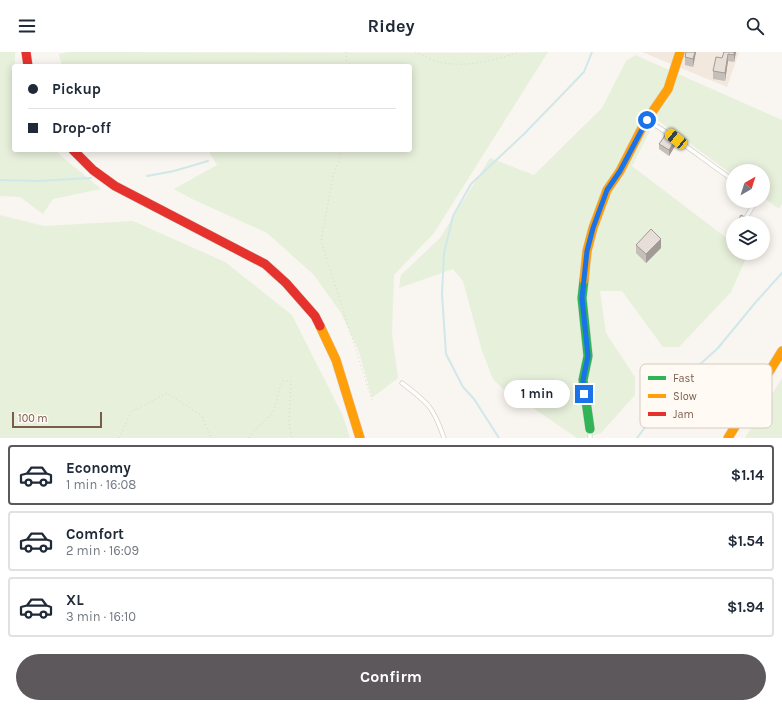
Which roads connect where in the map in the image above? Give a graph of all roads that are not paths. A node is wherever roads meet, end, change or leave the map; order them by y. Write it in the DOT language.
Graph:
graph roads {
  1 [pos="26,52"];
  2 [pos="680,52"];
  3 [pos="28,64"];
  4 [pos="647,120"];
  5 [pos="75,152"];
  6 [pos="726,175"];
  7 [pos="752,208"];
  8 [pos="747,216"];
  9 [pos="782,351"];
  10 [pos="772,367"];
  11 [pos="402,383"];
  12 [pos="734,428"];
  13 [pos="590,433"];
  14 [pos="360,438"];
  15 [pos="444,438"];
  16 [pos="728,438"];
  1 -- 3 [label="main road"];
  2 -- 4 [label="main road"];
  4 -- 6 [label="lane"];
  4 -- 13 [label="main road"];
  5 -- 14 [label="main road"];
  7 -- 8 [label="lane"];
  9 -- 10 [label="main road"];
  11 -- 15 [label="lane"];
  12 -- 16 [label="main road"];
}
